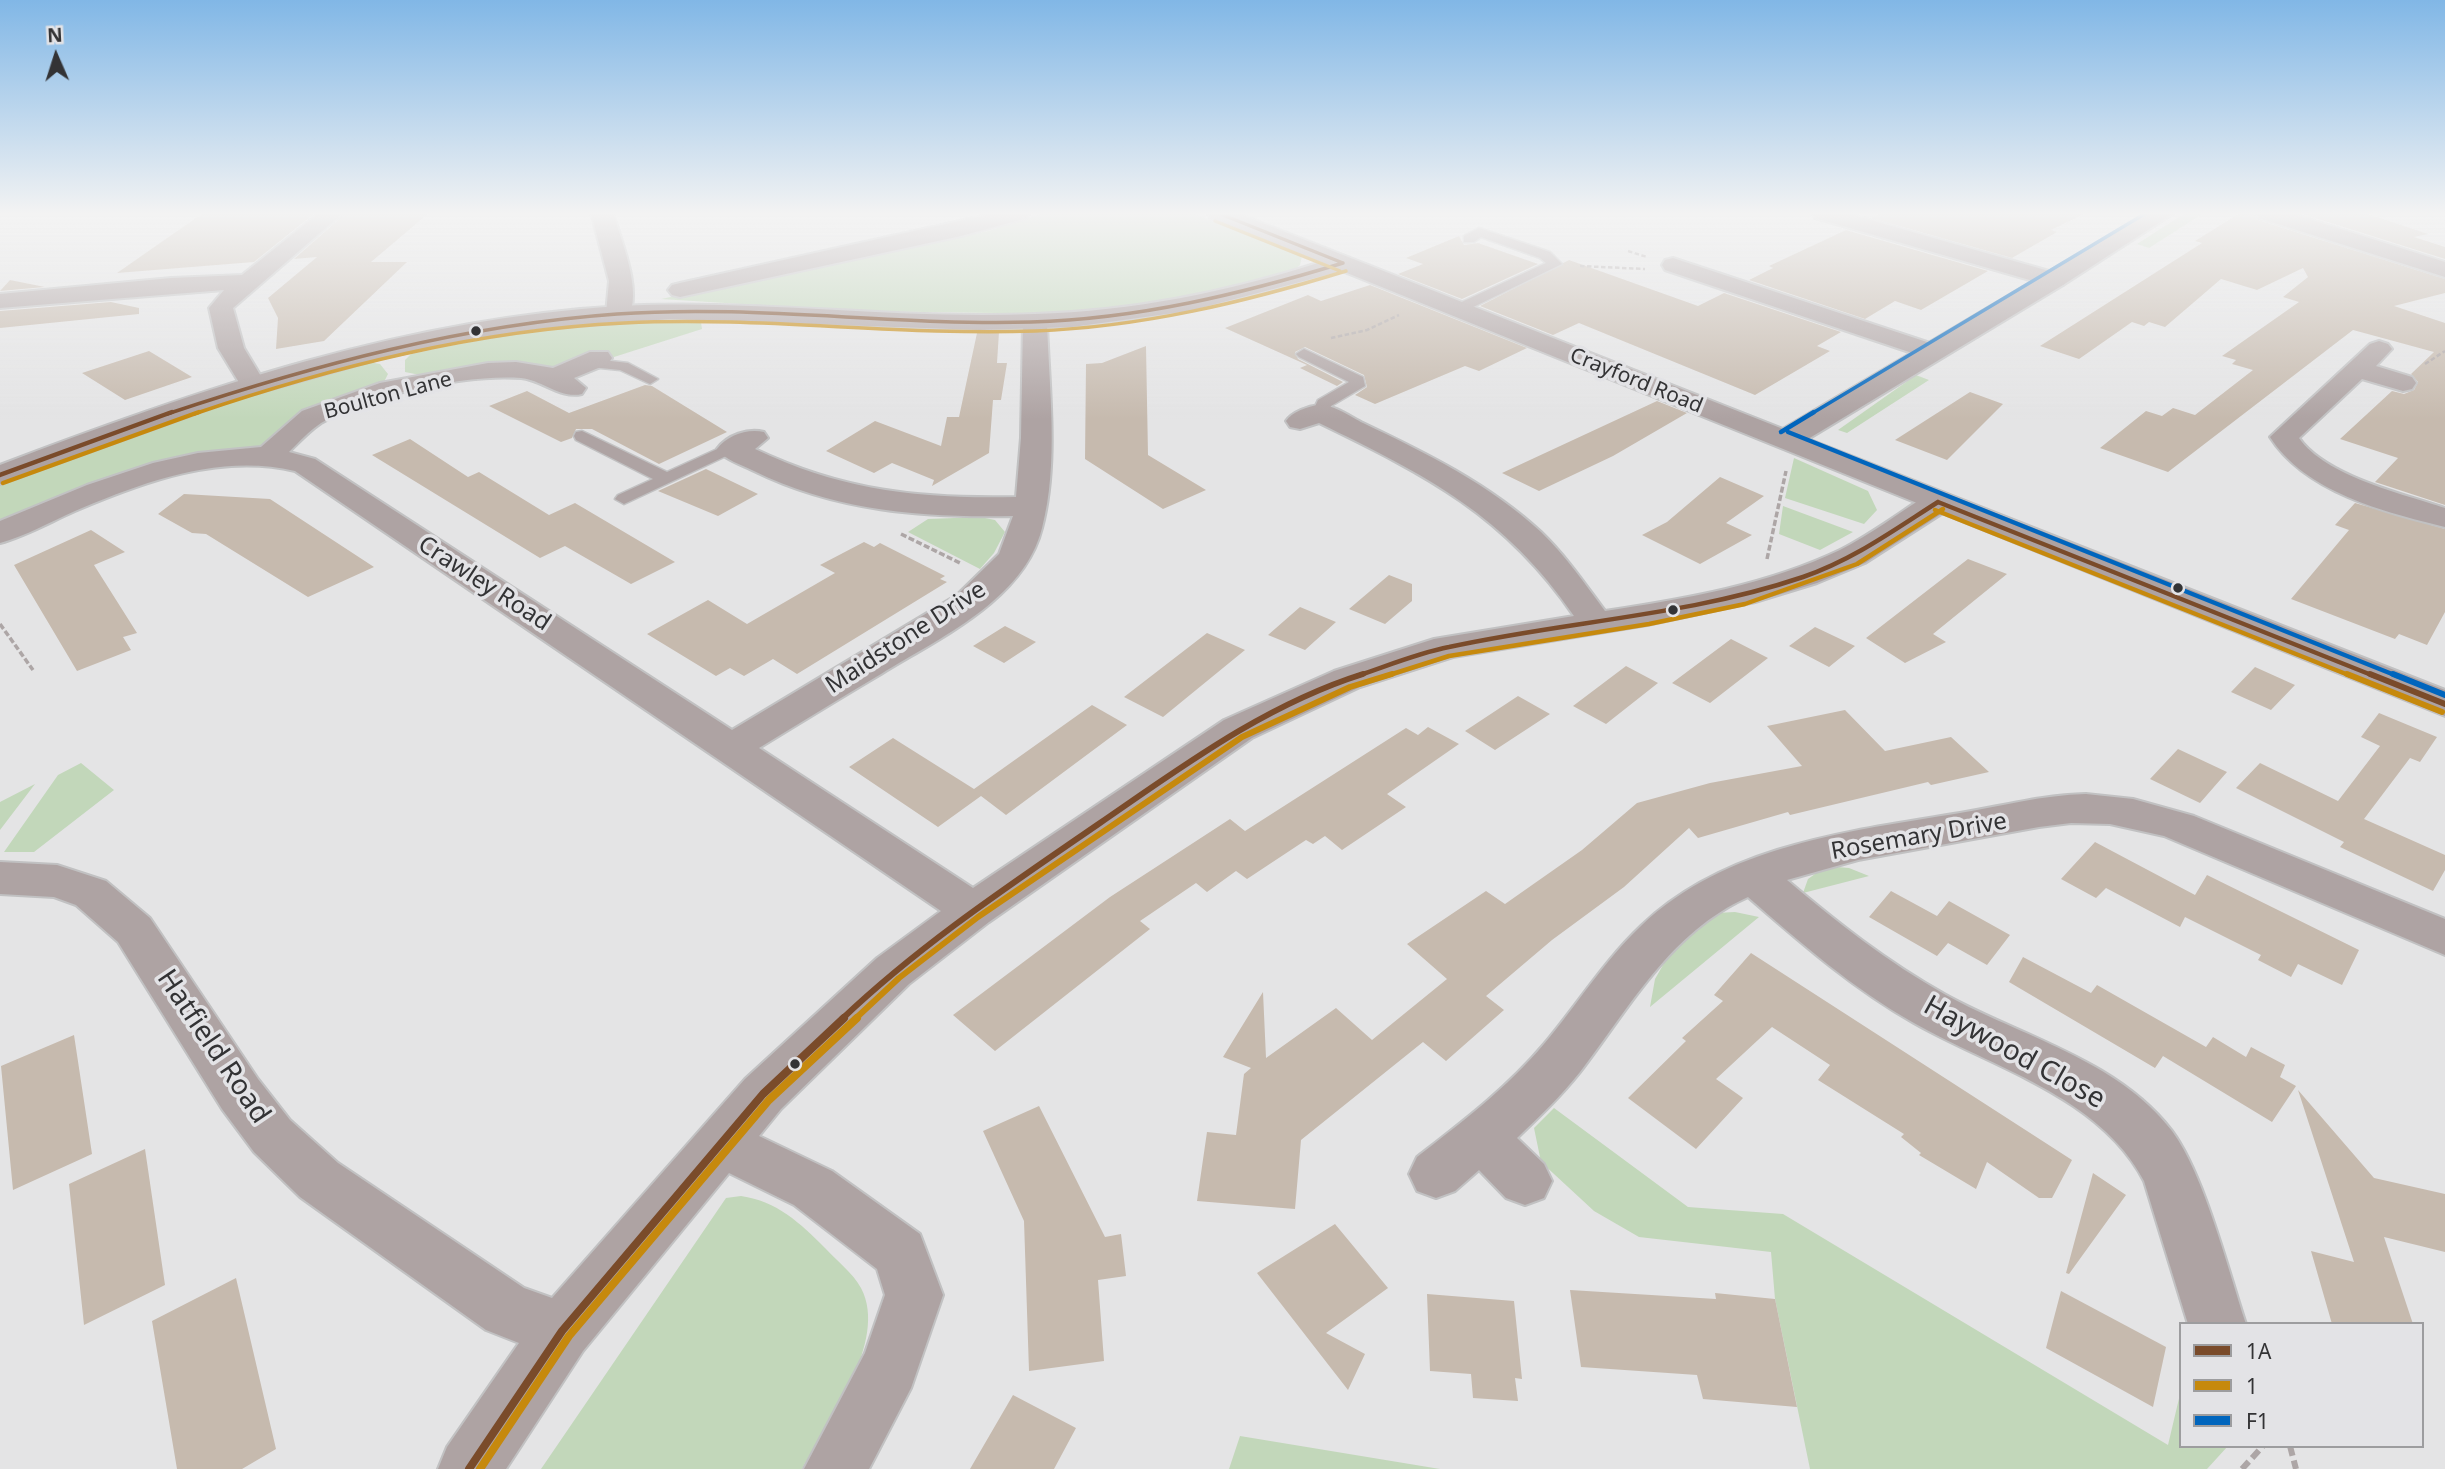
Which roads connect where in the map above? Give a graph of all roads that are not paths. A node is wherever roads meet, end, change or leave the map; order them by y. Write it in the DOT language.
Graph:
graph roads {
  1 [pos="247,282"];
  2 [pos="621,282"];
  3 [pos="719,282"];
  4 [pos="1277,282"];
  5 [pos="1390,282"];
  6 [pos="1507,282"];
  7 [pos="1722,282"];
  8 [pos="2054,282"];
  9 [pos="680,290"];
  10 [pos="0,301"];
  11 [pos="1446,304"];
  12 [pos="618,314"];
  13 [pos="1035,322"];
  14 [pos="385,348"];
  15 [pos="2379,349"];
  16 [pos="1933,352"];
  17 [pos="1304,354"];
  18 [pos="592,360"];
  19 [pos="2357,369"];
  20 [pos="650,379"];
  21 [pos="252,383"];
  22 [pos="2403,383"];
  23 [pos="404,387"];
  24 [pos="1310,417"];
  25 [pos="582,436"];
  26 [pos="1789,442"];
  27 [pos="743,444"];
  28 [pos="269,456"];
  29 [pos="0,475"];
  30 [pos="666,479"];
  31 [pos="624,499"];
  32 [pos="1938,502"];
  33 [pos="1031,506"];
  34 [pos="2445,518"];
  35 [pos="0,533"];
  36 [pos="1596,623"];
  37 [pos="2445,704"];
  38 [pos="732,748"];
  39 [pos="1753,876"];
  40 [pos="0,878"];
  41 [pos="973,910"];
  42 [pos="2445,938"];
  43 [pos="1480,1137"];
  44 [pos="722,1143"];
  45 [pos="1436,1174"];
  46 [pos="1525,1181"];
  47 [pos="2216,1322"];
  48 [pos="562,1331"];
  49 [pos="469,1469"];
  50 [pos="835,1469"];
  1 -- 10 [label="street"];
  1 -- 21 [label="street"];
  2 -- 12 [label="street"];
  3 -- 9 [label="street"];
  4 -- 13 [label="street, Boulton Lane"];
  5 -- 11 [label="street, Crayford Road"];
  6 -- 11 [label="lane"];
  7 -- 16 [label="street"];
  8 -- 16 [label="street"];
  11 -- 26 [label="street, Crayford Road"];
  12 -- 13 [label="street, Boulton Lane"];
  12 -- 14 [label="street, Boulton Lane"];
  13 -- 33 [label="street, Maidstone Drive"];
  14 -- 21 [label="street, Boulton Lane"];
  14 -- 23 [label="street"];
  15 -- 19 [label="street"];
  16 -- 26 [label="street"];
  17 -- 24 [label="lane"];
  18 -- 20 [label="lane, Boulton Lane"];
  18 -- 23 [label="street, Boulton Lane"];
  19 -- 22 [label="street"];
  19 -- 34 [label="street"];
  21 -- 29 [label="street, Boulton Lane"];
  23 -- 28 [label="street, Boulton Lane"];
  24 -- 36 [label="street"];
  25 -- 30 [label="lane"];
  26 -- 32 [label="street, Crayford Road"];
  27 -- 30 [label="lane"];
  27 -- 33 [label="street"];
  28 -- 35 [label="street"];
  28 -- 38 [label="street, Crawley Road"];
  30 -- 31 [label="lane"];
  32 -- 36 [label="street"];
  32 -- 37 [label="street, Crayford Road"];
  33 -- 38 [label="street, Maidstone Drive"];
  36 -- 41 [label="street"];
  38 -- 41 [label="street, Crawley Road"];
  39 -- 42 [label="street, Rosemary Drive"];
  39 -- 43 [label="street, Rosemary Drive"];
  39 -- 47 [label="street, Haywood Close"];
  40 -- 48 [label="street, Hatfield Road"];
  41 -- 44 [label="street"];
  43 -- 45 [label="street, Rosemary Drive"];
  43 -- 46 [label="street"];
  44 -- 48 [label="street"];
  44 -- 50 [label="street"];
  48 -- 49 [label="street"];
}
